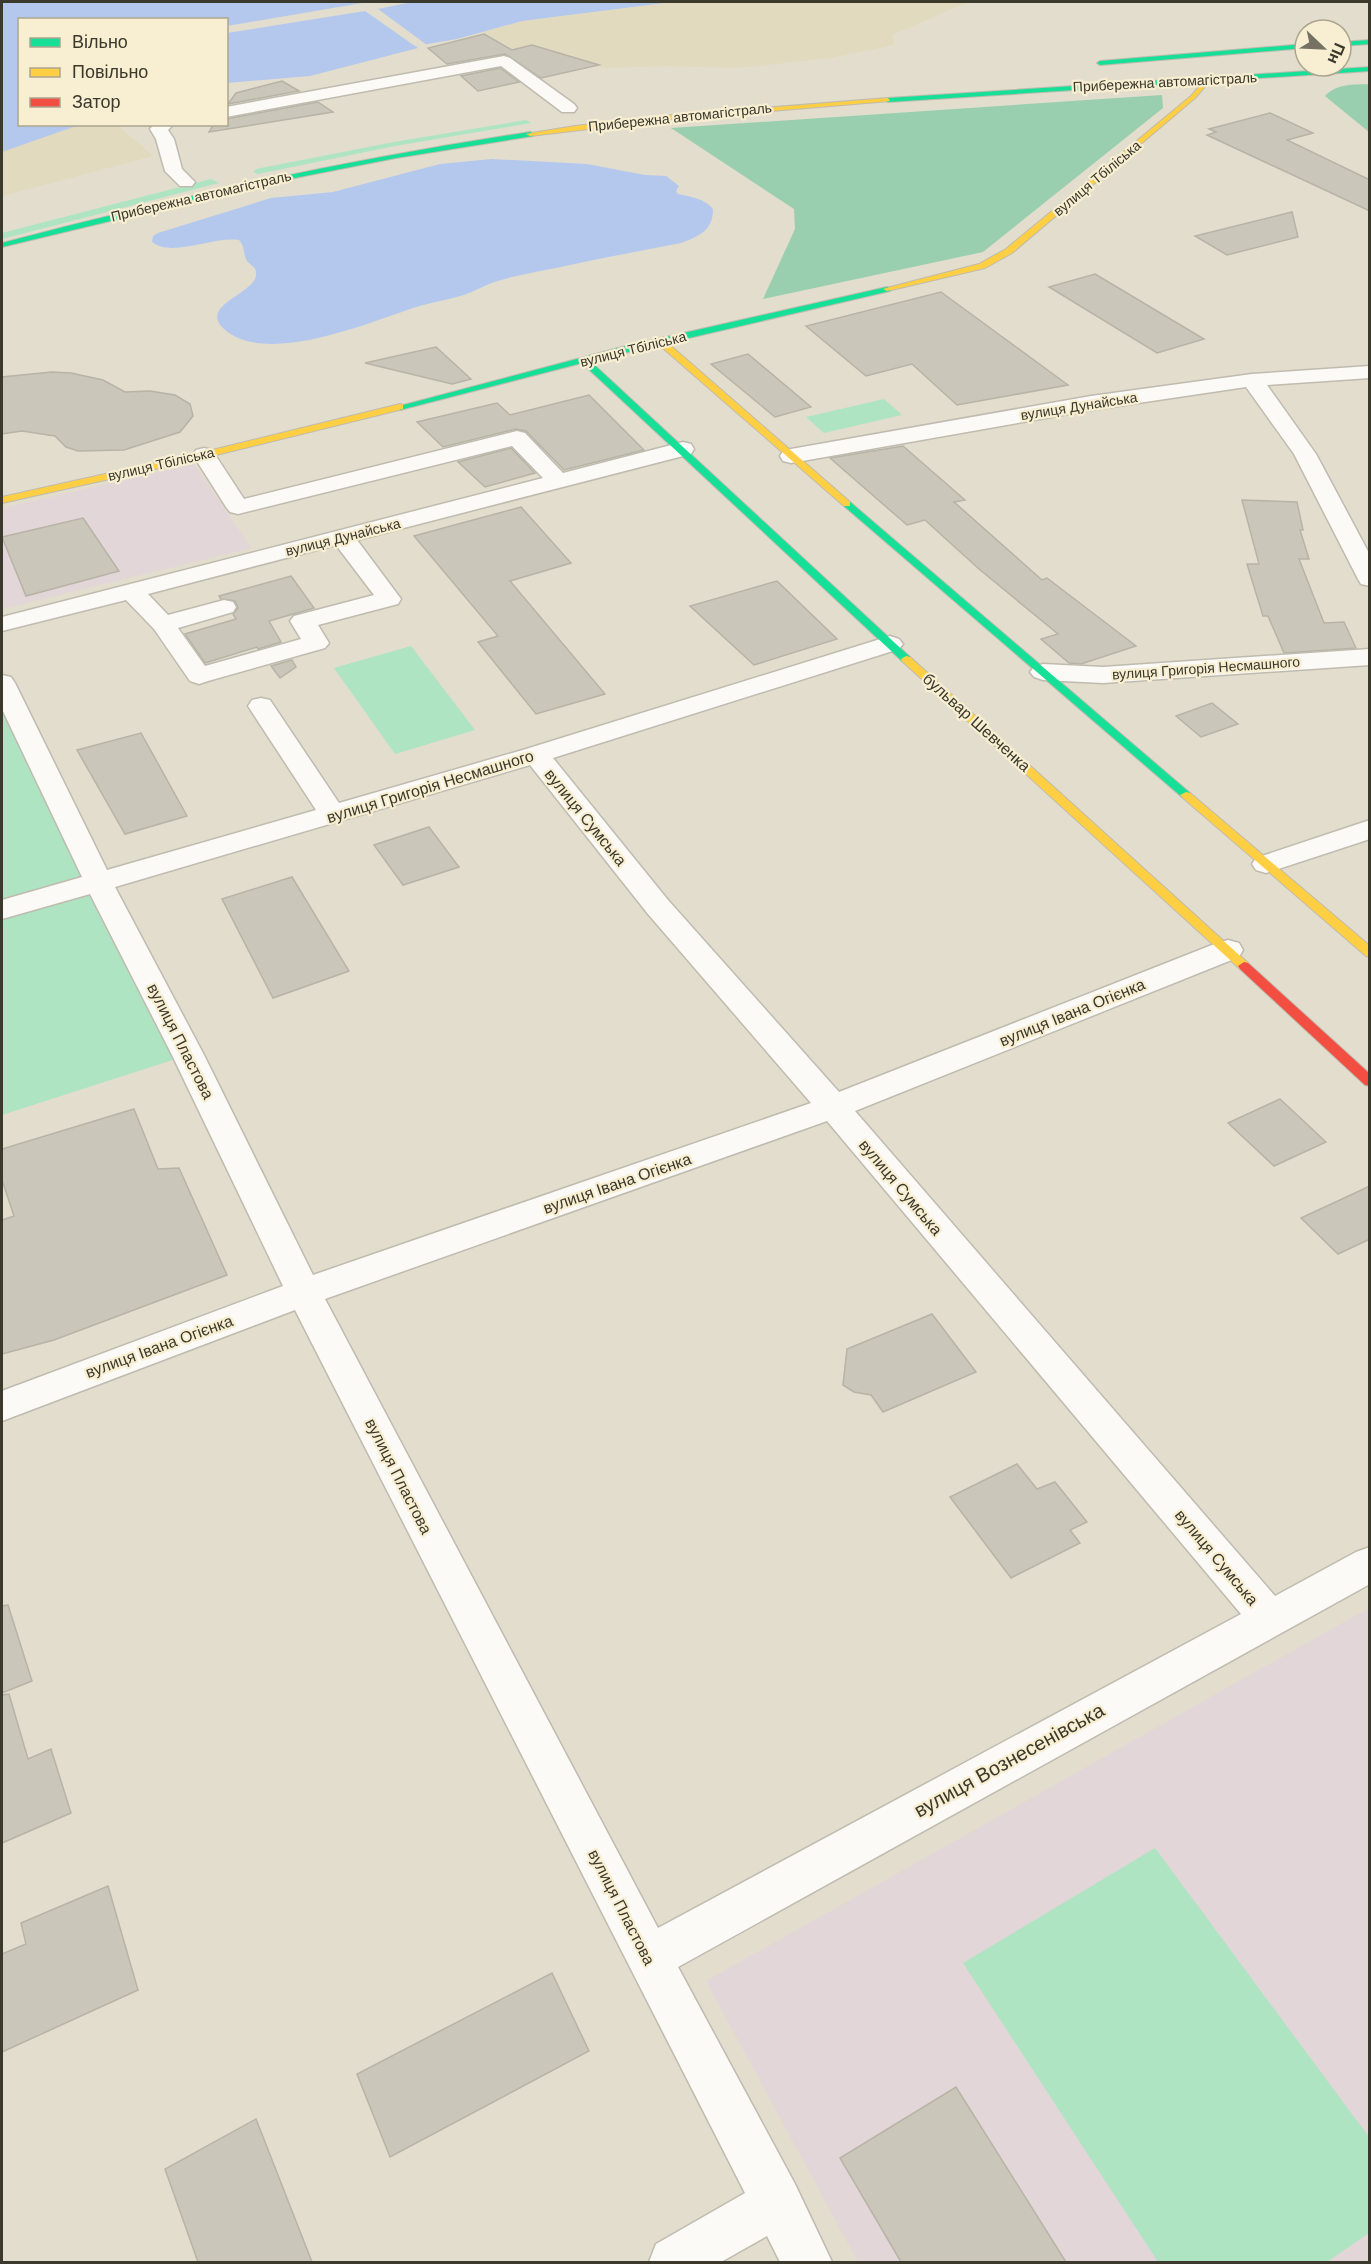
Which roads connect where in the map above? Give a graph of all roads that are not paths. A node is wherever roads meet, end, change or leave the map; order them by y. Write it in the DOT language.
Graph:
graph roads {
  1 [pos="1370,42"];
  2 [pos="1353,43"];
  3 [pos="1293,47"];
  4 [pos="435,58"];
  5 [pos="1370,60"];
  6 [pos="1353,61"];
  7 [pos="1081,64"];
  8 [pos="1293,64"];
  9 [pos="1214,67"];
  10 [pos="1370,69"];
  11 [pos="454,70"];
  12 [pos="1206,82"];
  13 [pos="932,83"];
  14 [pos="574,107"];
  15 [pos="228,112"];
  16 [pos="545,112"];
  17 [pos="531,119"];
  18 [pos="595,125"];
  19 [pos="163,126"];
  20 [pos="527,134"];
  21 [pos="250,171"];
  22 [pos="217,178"];
  23 [pos="281,178"];
  24 [pos="186,182"];
  25 [pos="215,193"];
  26 [pos="2,245"];
  27 [pos="660,341"];
  28 [pos="585,361"];
  29 [pos="1370,372"];
  30 [pos="1252,380"];
  31 [pos="683,449"];
  32 [pos="204,455"];
  33 [pos="791,456"];
  34 [pos="559,482"];
  35 [pos="2,500"];
  36 [pos="342,537"];
  37 [pos="1370,579"];
  38 [pos="131,590"];
  39 [pos="224,607"];
  40 [pos="2,624"];
  41 [pos="163,624"];
  42 [pos="890,644"];
  43 [pos="1370,657"];
  44 [pos="1043,672"];
  45 [pos="2,683"];
  46 [pos="261,706"];
  47 [pos="536,754"];
  48 [pos="333,815"];
  49 [pos="1370,829"];
  50 [pos="1266,864"];
  51 [pos="98,881"];
  52 [pos="2,910"];
  53 [pos="1228,950"];
  54 [pos="1370,953"];
  55 [pos="1370,1082"];
  56 [pos="833,1107"];
  57 [pos="304,1293"];
  58 [pos="2,1406"];
  59 [pos="1370,1564"];
  60 [pos="1269,1618"];
  61 [pos="649,1958"];
  62 [pos="777,2202"];
  63 [pos="674,2262"];
  64 [pos="807,2262"];
  1 -- 2 [label="street"];
  3 -- 7 [label="street"];
  4 -- 11 [label="street"];
  5 -- 6 [label="street"];
  8 -- 9 [label="street, Прибережна автомагістраль"];
  9 -- 12 [label="street, вулиця Тбіліська"];
  9 -- 13 [label="street, Прибережна автомагістраль"];
  10 -- 12 [label="street, Прибережна автомагістраль"];
  11 -- 14 [label="street"];
  11 -- 15 [label="street"];
  12 -- 18 [label="street, Прибережна автомагістраль"];
  12 -- 27 [label="street, вулиця Тбіліська"];
  14 -- 16 [label="street, Прибережна автомагістраль"];
  14 -- 18 [label="street"];
  17 -- 20 [label="street"];
  18 -- 20 [label="street, Прибережна автомагістраль"];
  19 -- 24 [label="street"];
  20 -- 23 [label="street, Прибережна автомагістраль"];
  21 -- 23 [label="street"];
  22 -- 25 [label="street"];
  23 -- 25 [label="street, Прибережна автомагістраль"];
  25 -- 26 [label="street, Прибережна автомагістраль"];
  27 -- 28 [label="street, вулиця Тбіліська"];
  27 -- 33 [label="street"];
  28 -- 31 [label="street, бульвар Шевченка"];
  28 -- 32 [label="street, вулиця Тбіліська"];
  29 -- 30 [label="street, вулиця Дунайська"];
  30 -- 33 [label="street, вулиця Дунайська"];
  30 -- 37 [label="street"];
  31 -- 34 [label="street, вулиця Дунайська"];
  31 -- 42 [label="street, бульвар Шевченка"];
  32 -- 34 [label="street"];
  32 -- 35 [label="street, вулиця Тбіліська"];
  33 -- 44 [label="street"];
  34 -- 36 [label="street, вулиця Дунайська"];
  36 -- 38 [label="street, вулиця Дунайська"];
  36 -- 41 [label="street"];
  38 -- 40 [label="street, вулиця Дунайська"];
  38 -- 41 [label="street"];
  39 -- 41 [label="street"];
  42 -- 47 [label="street, вулиця Григорія Несмашного"];
  42 -- 53 [label="street, бульвар Шевченка"];
  43 -- 44 [label="street, вулиця Григорія Несмашного"];
  44 -- 50 [label="street"];
  45 -- 51 [label="street, вулиця Пластова"];
  46 -- 48 [label="street"];
  47 -- 48 [label="street, вулиця Григорія Несмашного"];
  47 -- 56 [label="street, вулиця Сумська"];
  48 -- 51 [label="street, вулиця Григорія Несмашного"];
  49 -- 50 [label="street"];
  50 -- 54 [label="street"];
  51 -- 52 [label="street, вулиця Григорія Несмашного"];
  51 -- 57 [label="street, вулиця Пластова"];
  53 -- 55 [label="street, бульвар Шевченка"];
  53 -- 56 [label="street, вулиця Івана Огієнка"];
  56 -- 57 [label="street, вулиця Івана Огієнка"];
  56 -- 60 [label="street, вулиця Сумська"];
  57 -- 58 [label="street, вулиця Івана Огієнка"];
  57 -- 61 [label="street, вулиця Пластова"];
  59 -- 60 [label="street, вулиця Вознесенівська"];
  60 -- 61 [label="street, вулиця Вознесенівська"];
  61 -- 62 [label="street, вулиця Пластова"];
  62 -- 63 [label="street"];
  62 -- 64 [label="street, вулиця Пластова"];
}
